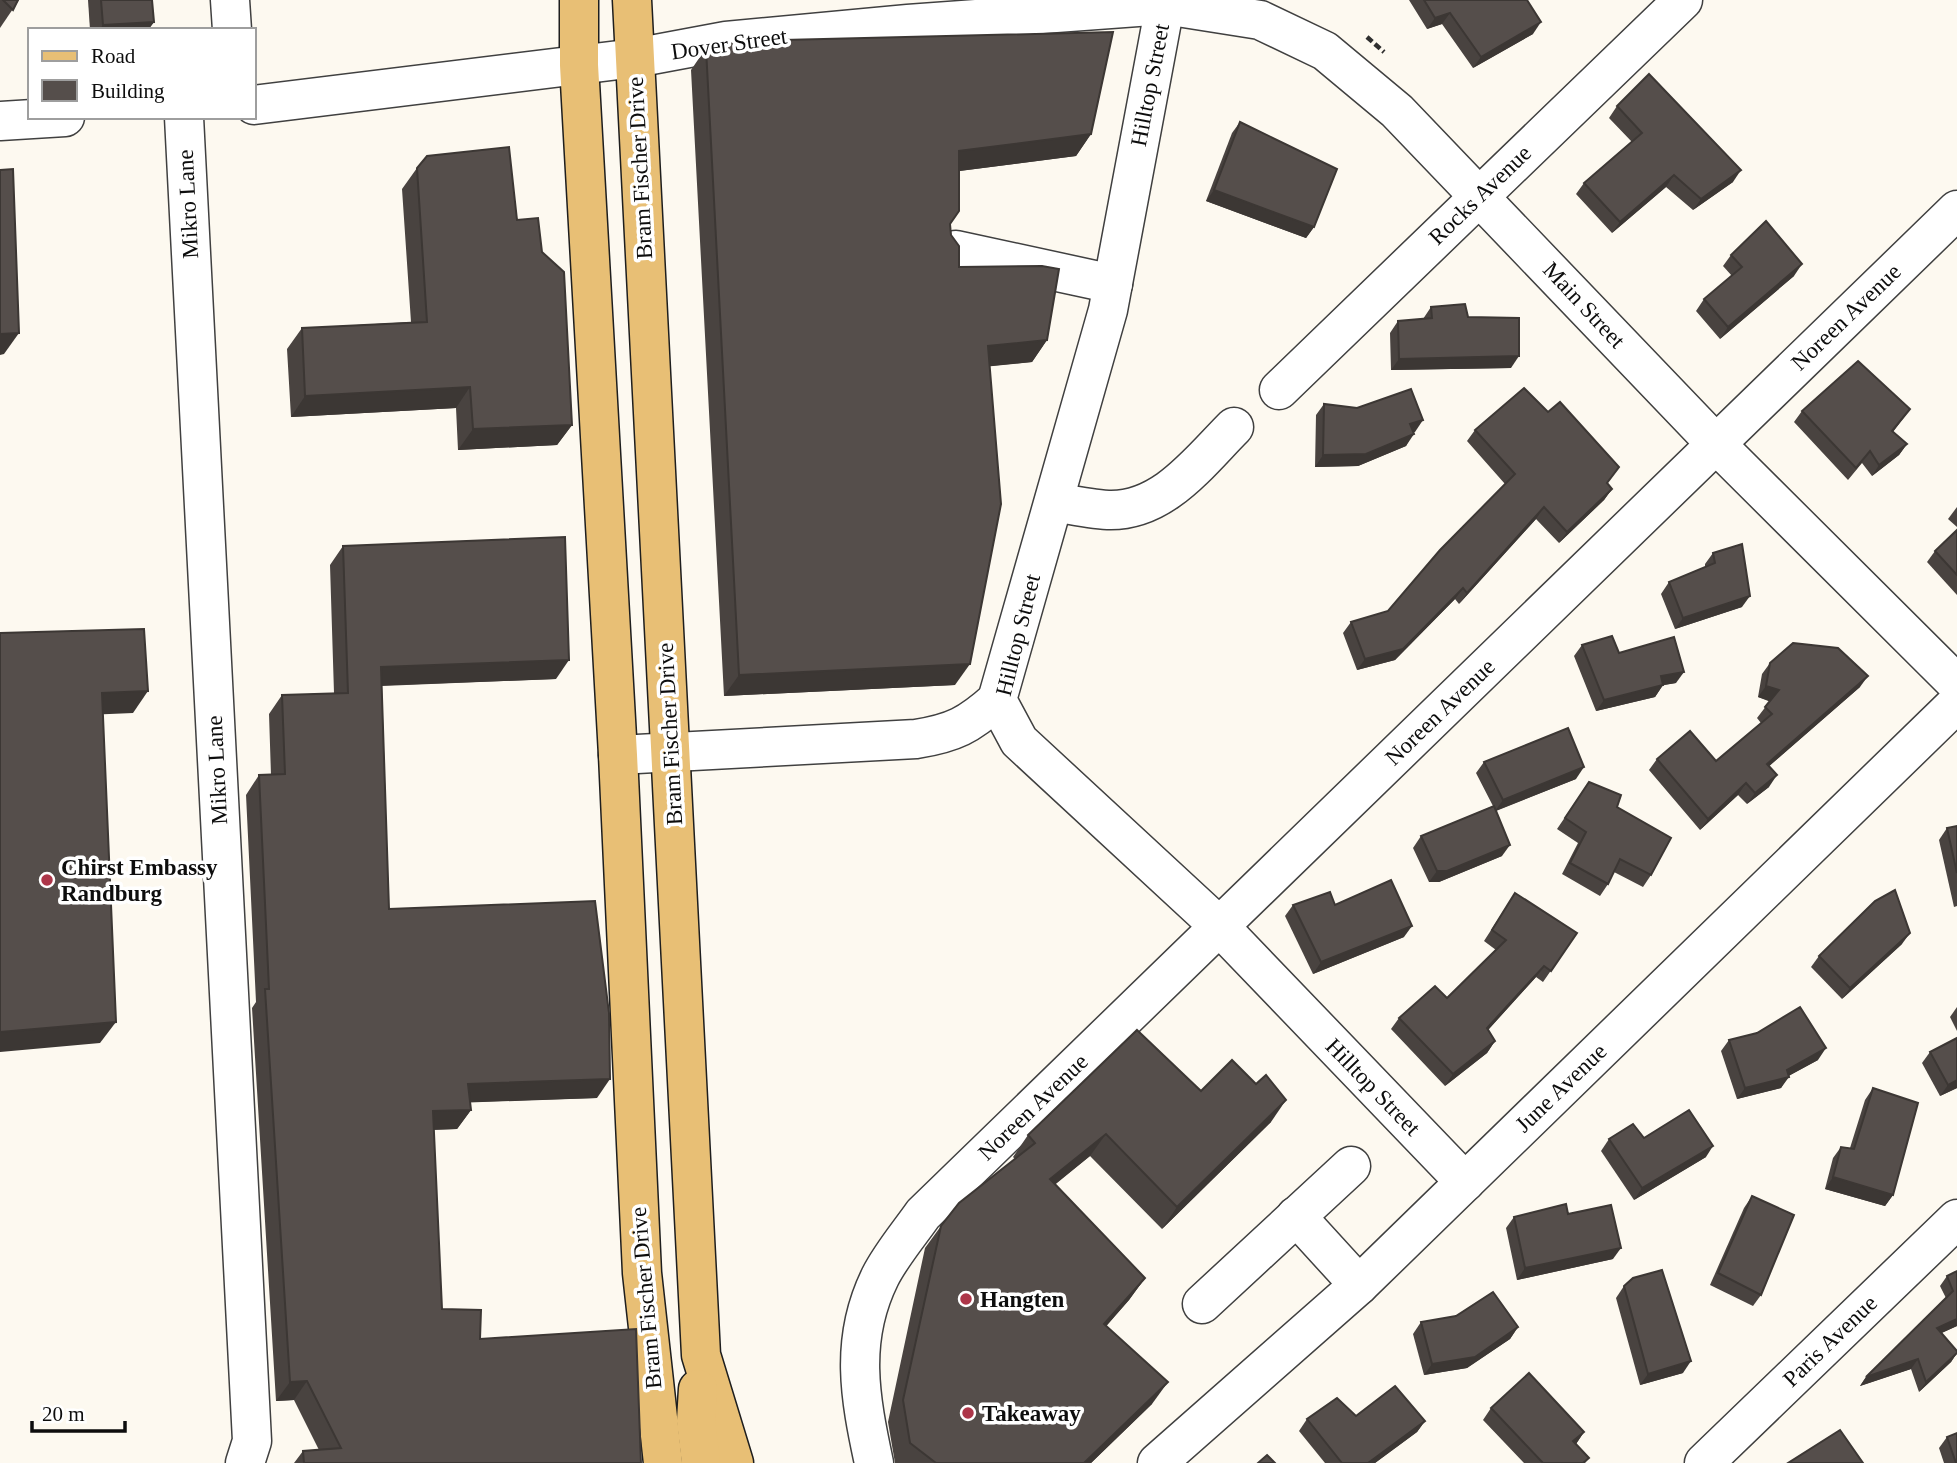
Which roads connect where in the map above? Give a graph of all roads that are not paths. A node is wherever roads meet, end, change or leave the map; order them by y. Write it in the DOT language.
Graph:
graph roads {
  1 [pos="230,0"];
  2 [pos="579,0"];
  3 [pos="632,0"];
  4 [pos="1683,0"];
  5 [pos="1169,3"];
  6 [pos="232,28"];
  7 [pos="635,58"];
  8 [pos="579,65"];
  9 [pos="256,105"];
  10 [pos="32,119"];
  11 [pos="184,119"];
  12 [pos="0,121"];
  13 [pos="1480,195"];
  14 [pos="1957,209"];
  15 [pos="956,250"];
  16 [pos="1113,284"];
  17 [pos="1279,390"];
  18 [pos="1234,427"];
  19 [pos="1716,444"];
  20 [pos="1054,502"];
  21 [pos="1957,684"];
  22 [pos="997,700"];
  23 [pos="1957,703"];
  24 [pos="671,752"];
  25 [pos="618,755"];
  26 [pos="1219,926"];
  27 [pos="1351,1166"];
  28 [pos="1465,1182"];
  29 [pos="1296,1216"];
  30 [pos="1957,1219"];
  31 [pos="1359,1285"];
  32 [pos="1202,1304"];
  33 [pos="701,1355"];
  34 [pos="245,1463"];
  35 [pos="663,1463"];
  36 [pos="701,1463"];
  37 [pos="734,1463"];
  38 [pos="874,1463"];
  39 [pos="1157,1463"];
  40 [pos="1704,1463"];
  1 -- 6 [label="street"];
  2 -- 8 [label="main road, Bram Fischer Drive"];
  3 -- 7 [label="main road, Bram Fischer Drive"];
  4 -- 13 [label="street, Rocks Avenue"];
  5 -- 7 [label="street, Dover Street"];
  5 -- 13 [label="street, Main Street"];
  5 -- 16 [label="street, Hilltop Street"];
  7 -- 8 [label="street, Dover Street"];
  7 -- 24 [label="main road, Bram Fischer Drive"];
  8 -- 9 [label="street, Dover Street"];
  8 -- 25 [label="main road, Bram Fischer Drive"];
  10 -- 12 [label="street"];
  11 -- 34 [label="street, Mikro Lane"];
  13 -- 17 [label="street, Rocks Avenue"];
  13 -- 19 [label="street, Main Street"];
  14 -- 19 [label="street, Noreen Avenue"];
  15 -- 16 [label="street"];
  16 -- 20 [label="street, Hilltop Street"];
  18 -- 20 [label="street"];
  19 -- 21 [label="street, Main Street"];
  19 -- 26 [label="street, Noreen Avenue"];
  20 -- 22 [label="street, Hilltop Street"];
  22 -- 24 [label="street"];
  22 -- 26 [label="street, Hilltop Street"];
  23 -- 28 [label="street, June Avenue"];
  24 -- 25 [label="street"];
  24 -- 33 [label="main road, Bram Fischer Drive"];
  25 -- 35 [label="main road, Bram Fischer Drive"];
  26 -- 28 [label="street, Hilltop Street"];
  26 -- 38 [label="street, Noreen Avenue"];
  27 -- 29 [label="street"];
  28 -- 31 [label="street, June Avenue"];
  29 -- 31 [label="street"];
  29 -- 32 [label="street"];
  30 -- 40 [label="street, Paris Avenue"];
  31 -- 39 [label="street, June Avenue"];
  33 -- 36 [label="main road"];
  33 -- 37 [label="main road, Bram Fischer Drive"];
}
